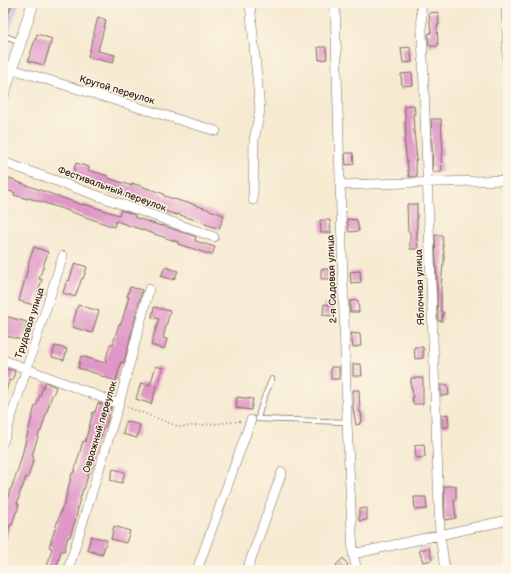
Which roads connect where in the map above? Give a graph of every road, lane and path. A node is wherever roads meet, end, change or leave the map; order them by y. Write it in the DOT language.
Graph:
graph roads {
  1 [pos="33,3"];
  2 [pos="250,3"];
  3 [pos="335,3"];
  4 [pos="421,3"];
  5 [pos="506,3"];
  6 [pos="3,35"];
  7 [pos="21,42"];
  8 [pos="12,70"];
  9 [pos="508,70"];
  10 [pos="3,96"];
  11 [pos="216,131"];
  12 [pos="3,162"];
  13 [pos="508,180"];
  14 [pos="427,182"];
  15 [pos="340,185"];
  16 [pos="253,200"];
  17 [pos="214,237"];
  18 [pos="64,256"];
  19 [pos="149,290"];
  20 [pos="3,360"];
  21 [pos="27,369"];
  22 [pos="272,379"];
  23 [pos="120,404"];
  24 [pos="251,420"];
  25 [pos="347,422"];
  26 [pos="3,442"];
  27 [pos="282,472"];
  28 [pos="508,520"];
  29 [pos="440,535"];
  30 [pos="353,554"];
  31 [pos="68,570"];
  32 [pos="197,570"];
  33 [pos="247,570"];
  34 [pos="357,570"];
  35 [pos="445,570"];
  1 -- 7 [label="street"];
  2 -- 16 [label="street"];
  3 -- 15 [label="street, 2-я Садовая улица"];
  4 -- 14 [label="street, Яблочная улица"];
  5 -- 9 [label="street"];
  6 -- 7 [label="lane"];
  7 -- 8 [label="street"];
  8 -- 10 [label="street"];
  8 -- 11 [label="street, Крутой переулок"];
  12 -- 17 [label="street, Фестивальный переулок"];
  13 -- 14 [label="street"];
  14 -- 15 [label="street"];
  14 -- 29 [label="street, Яблочная улица"];
  15 -- 25 [label="street, 2-я Садовая улица"];
  18 -- 21 [label="street, Трудовая улица"];
  19 -- 23 [label="street, Овражный переулок"];
  20 -- 21 [label="street"];
  21 -- 23 [label="street"];
  21 -- 26 [label="street, Трудовая улица"];
  22 -- 25 [label="lane"];
  23 -- 24 [label="path"];
  23 -- 31 [label="street, Овражный переулок"];
  24 -- 32 [label="street"];
  25 -- 30 [label="street, 2-я Садовая улица"];
  27 -- 33 [label="street"];
  28 -- 29 [label="street"];
  29 -- 30 [label="street"];
  29 -- 35 [label="street, Яблочная улица"];
  30 -- 34 [label="street, 2-я Садовая улица"];
}
